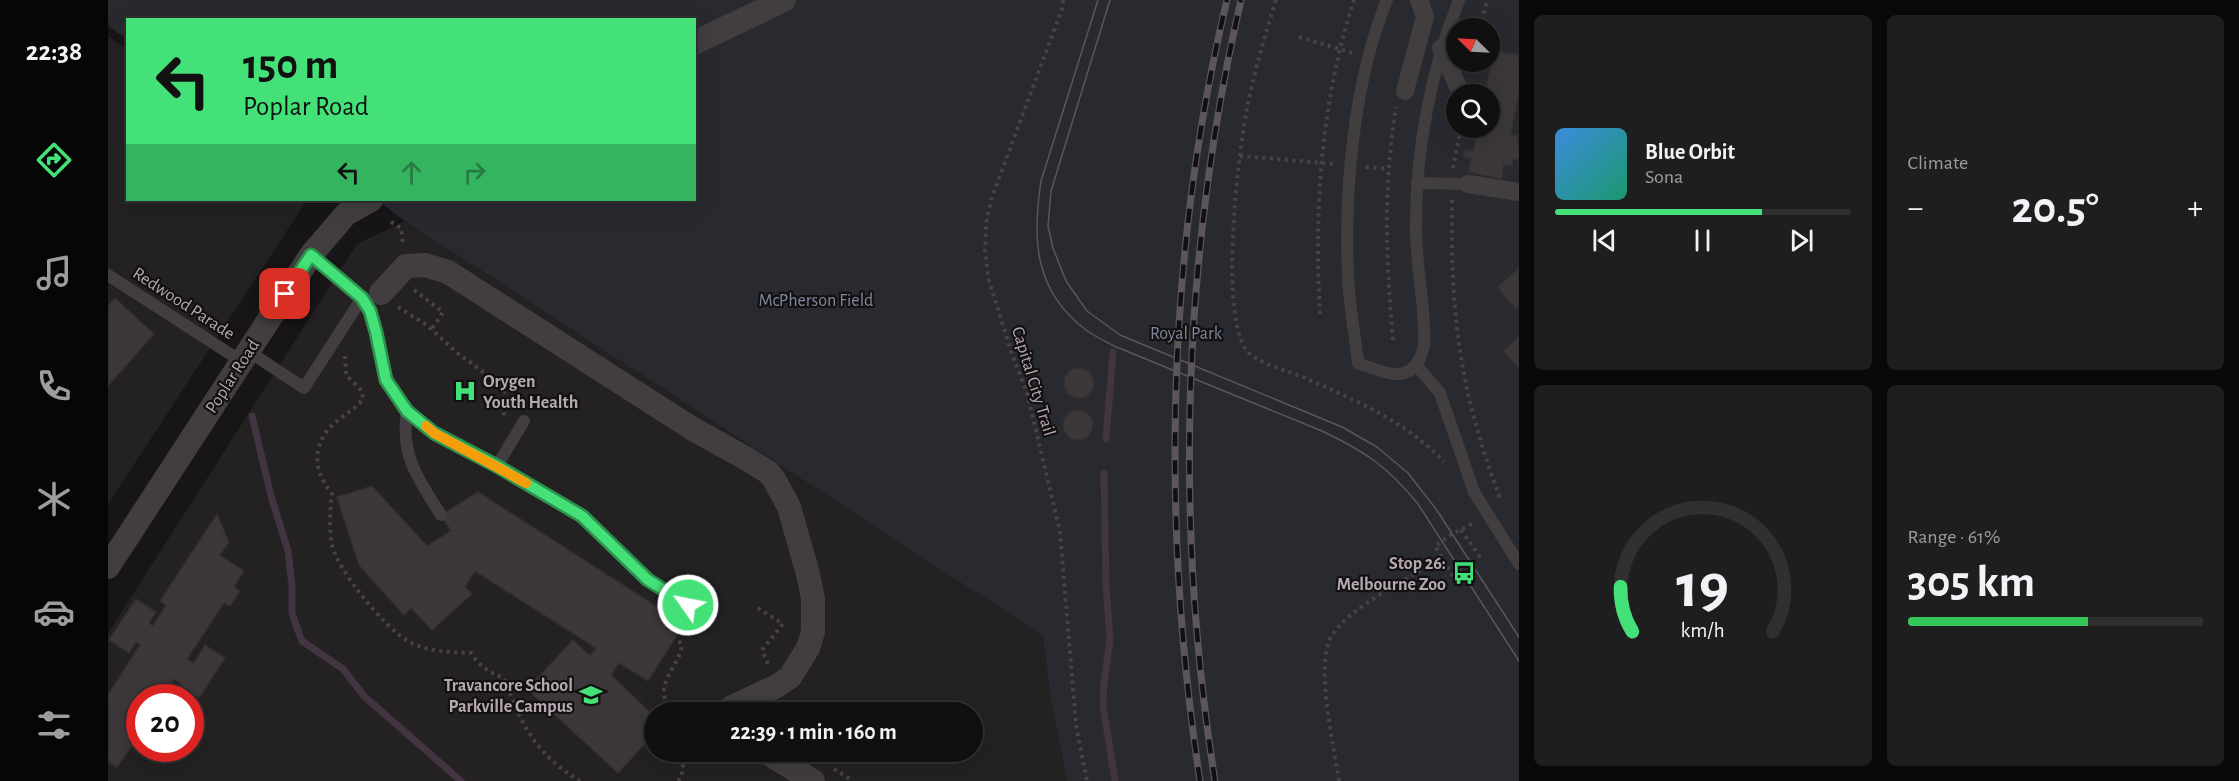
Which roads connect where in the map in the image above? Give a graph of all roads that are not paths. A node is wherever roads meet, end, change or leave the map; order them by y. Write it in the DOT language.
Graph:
graph roads {
  1 [pos="784,0"];
  2 [pos="1387,0"];
  3 [pos="1419,0"];
  4 [pos="1459,0"];
  5 [pos="696,42"];
  6 [pos="1441,48"];
  7 [pos="1457,84"];
  8 [pos="1401,96"];
  9 [pos="1418,183"];
  10 [pos="1460,184"];
  11 [pos="1519,192"];
  12 [pos="369,201"];
  13 [pos="311,255"];
  14 [pos="108,275"];
  15 [pos="371,295"];
  16 [pos="244,356"];
  17 [pos="1417,366"];
  18 [pos="407,411"];
  19 [pos="520,426"];
  20 [pos="497,466"];
  21 [pos="441,515"];
  22 [pos="1519,564"];
  23 [pos="108,567"];
  24 [pos="688,605"];
  25 [pos="743,702"];
  26 [pos="782,762"];
  27 [pos="813,781"];
  1 -- 5 [label="street"];
  2 -- 17 [label="lane"];
  3 -- 8 [label="street"];
  4 -- 6 [label="lane"];
  6 -- 7 [label="street"];
  6 -- 9 [label="lane"];
  9 -- 10 [label="lane"];
  9 -- 17 [label="lane"];
  10 -- 11 [label="street"];
  12 -- 13 [label="street, Poplar Road"];
  13 -- 15 [label="lane"];
  13 -- 16 [label="street, Poplar Road"];
  14 -- 16 [label="lane, Redwood Parade"];
  15 -- 16 [label="lane, Redwood Parade"];
  15 -- 18 [label="lane"];
  15 -- 25 [label="street"];
  16 -- 23 [label="street, Poplar Road"];
  17 -- 22 [label="lane"];
  18 -- 20 [label="lane"];
  18 -- 21 [label="lane"];
  19 -- 20 [label="lane"];
  20 -- 24 [label="lane"];
  26 -- 27 [label="street"];
}
